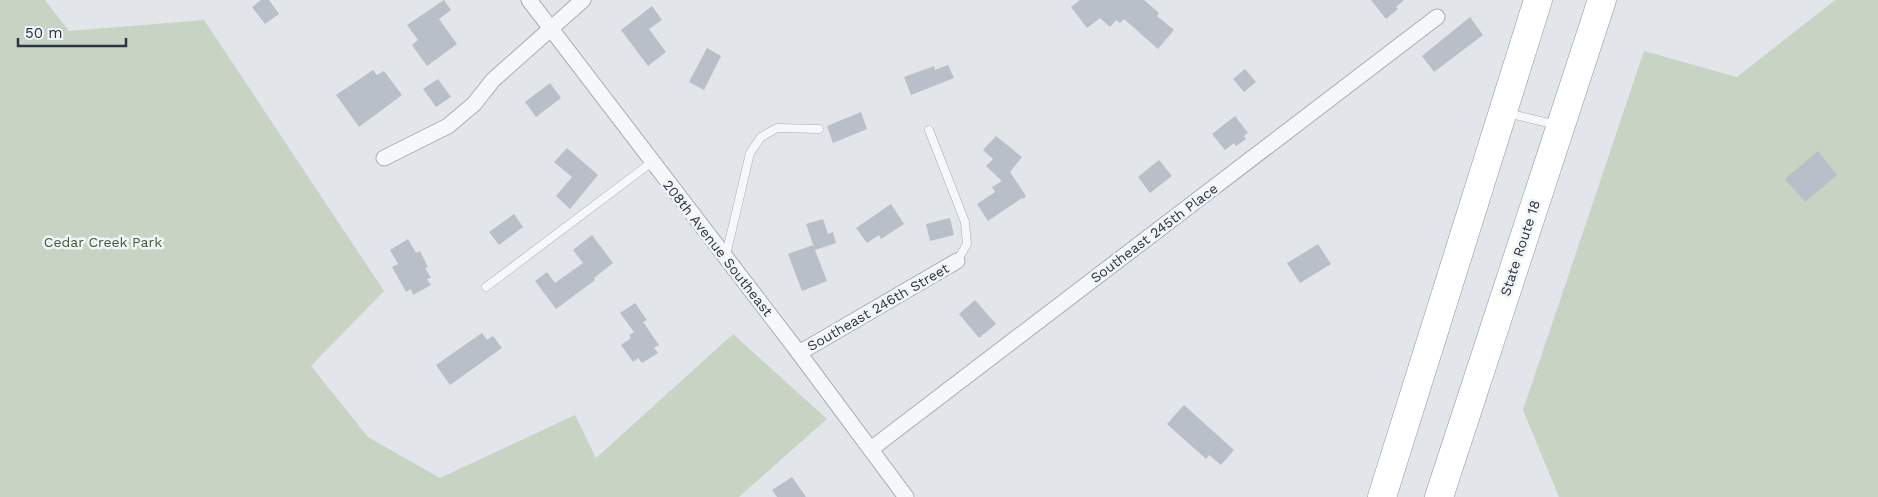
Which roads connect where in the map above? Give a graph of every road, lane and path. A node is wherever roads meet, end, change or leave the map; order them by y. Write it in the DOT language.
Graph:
graph roads {
  1 [pos="529,0"];
  2 [pos="583,0"];
  3 [pos="1538,0"];
  4 [pos="1602,0"];
  5 [pos="1437,17"];
  6 [pos="550,28"];
  7 [pos="1503,112"];
  8 [pos="1560,126"];
  9 [pos="819,129"];
  10 [pos="929,130"];
  11 [pos="384,158"];
  12 [pos="652,162"];
  13 [pos="725,257"];
  14 [pos="957,261"];
  15 [pos="486,287"];
  16 [pos="799,353"];
  17 [pos="871,450"];
  18 [pos="906,497"];
  19 [pos="1382,497"];
  20 [pos="1439,497"];
  1 -- 6 [label="street, 208th Avenue Southeast"];
  2 -- 6 [label="street"];
  3 -- 7 [label="highway"];
  4 -- 8 [label="highway, State Route 18"];
  5 -- 17 [label="street, Southeast 245th Place"];
  6 -- 11 [label="street"];
  6 -- 12 [label="street, 208th Avenue Southeast"];
  7 -- 8 [label="lane"];
  7 -- 19 [label="highway"];
  8 -- 20 [label="highway, State Route 18"];
  9 -- 13 [label="lane"];
  10 -- 14 [label="lane"];
  12 -- 13 [label="street, 208th Avenue Southeast"];
  12 -- 15 [label="lane"];
  13 -- 16 [label="street, 208th Avenue Southeast"];
  14 -- 16 [label="street, Southeast 246th Street"];
  16 -- 17 [label="street, 208th Avenue Southeast"];
  17 -- 18 [label="street, 208th Avenue Southeast"];
}
